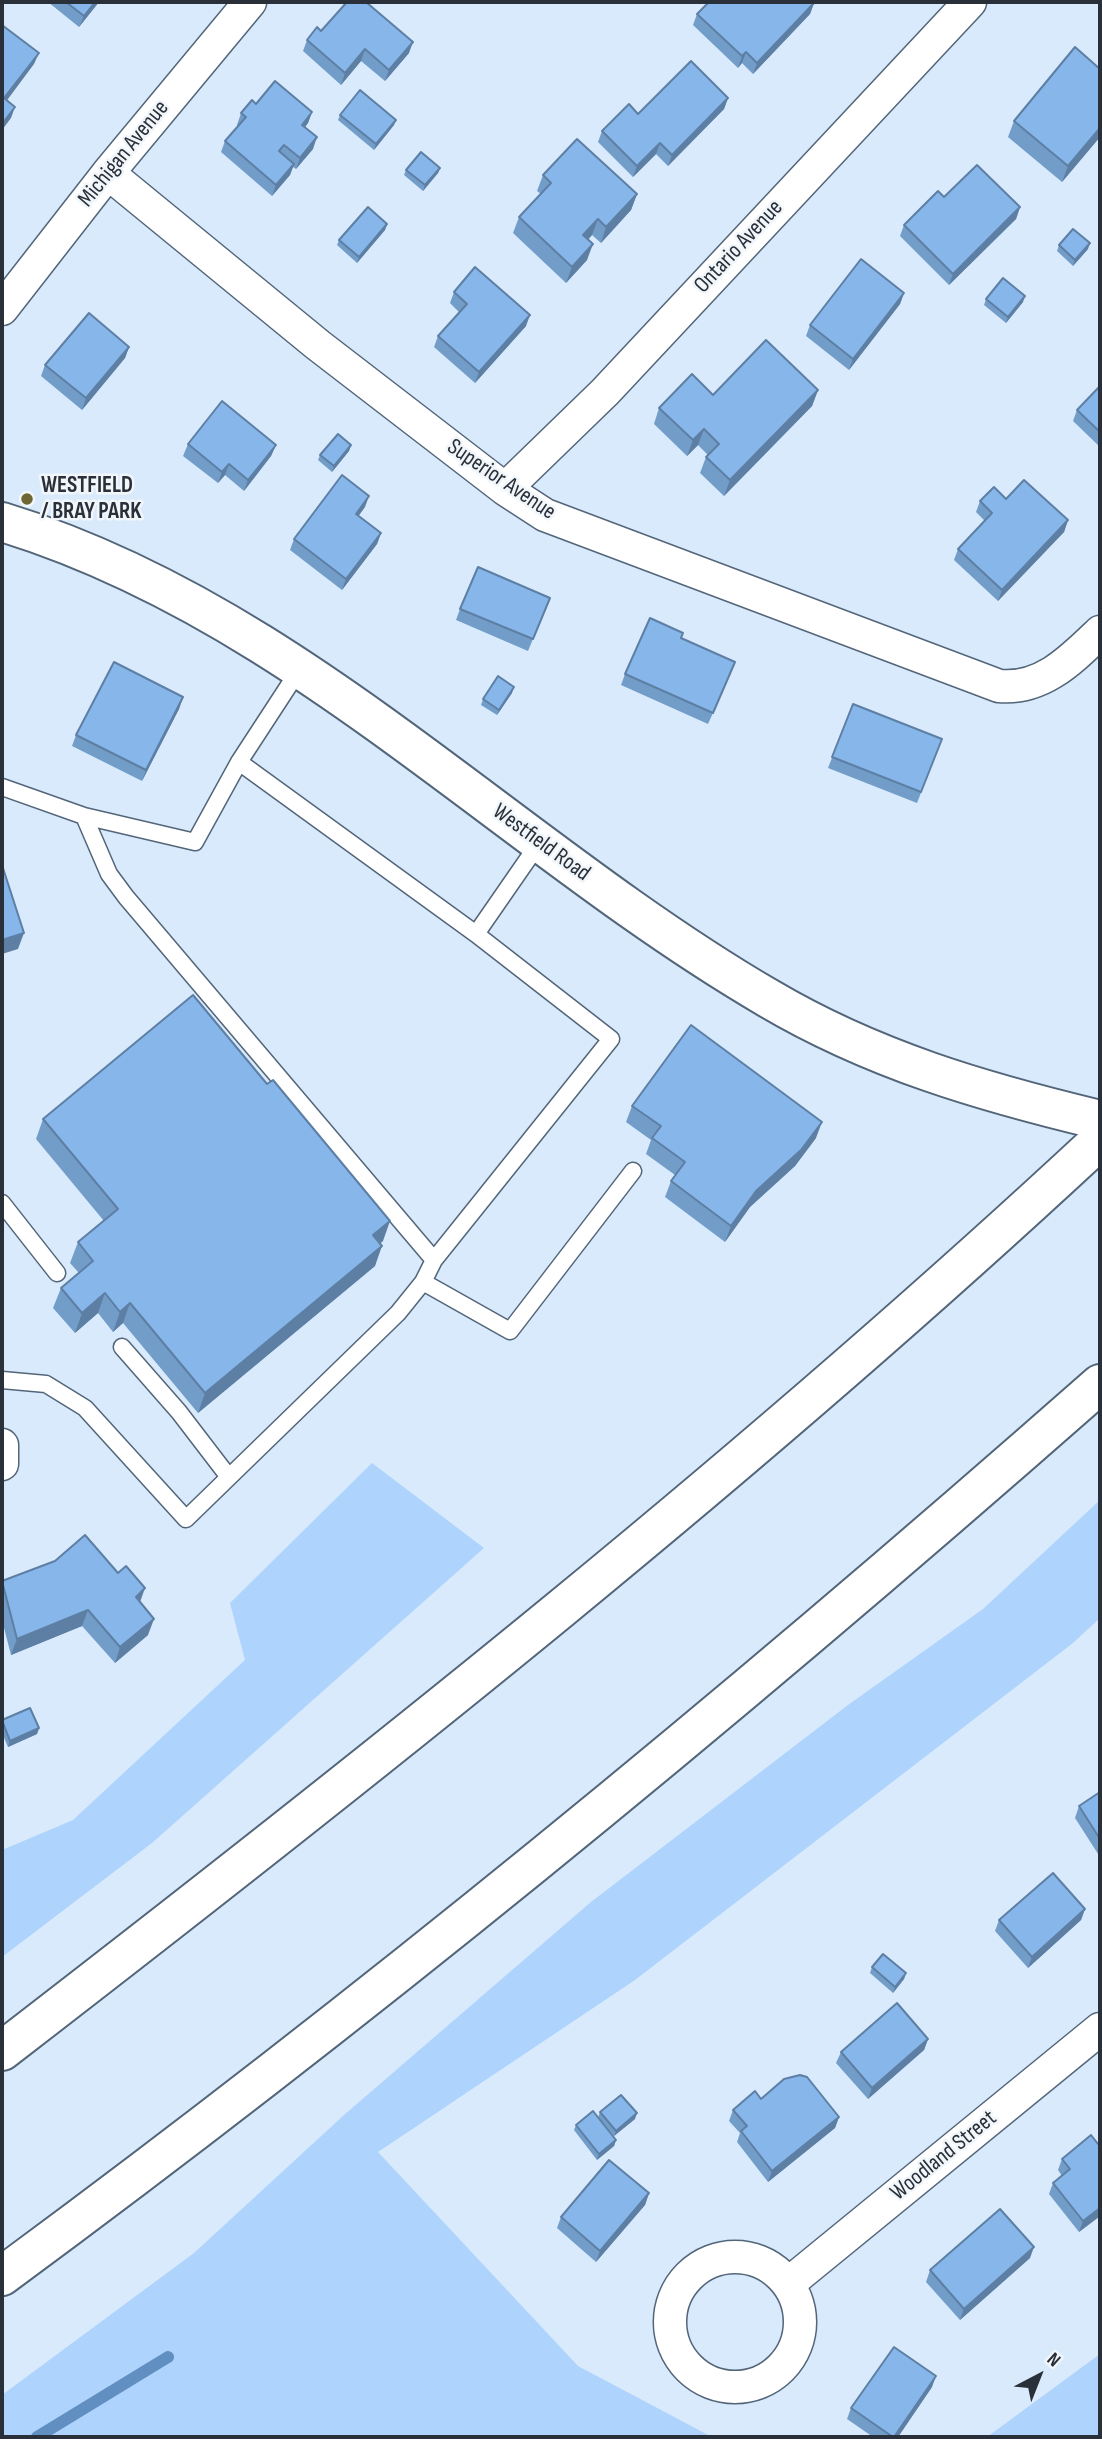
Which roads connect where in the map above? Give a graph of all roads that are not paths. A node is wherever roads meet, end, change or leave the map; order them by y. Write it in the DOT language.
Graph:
graph roads {
  1 [pos="250,2"];
  2 [pos="970,2"];
  3 [pos="108,173"];
  4 [pos="2,309"];
  5 [pos="505,489"];
  6 [pos="2,522"];
  7 [pos="1100,632"];
  8 [pos="299,670"];
  9 [pos="239,762"];
  10 [pos="2,787"];
  11 [pos="84,816"];
  12 [pos="539,843"];
  13 [pos="476,934"];
  14 [pos="1100,1120"];
  15 [pos="1100,1140"];
  16 [pos="633,1171"];
  17 [pos="2,1203"];
  18 [pos="434,1260"];
  19 [pos="57,1273"];
  20 [pos="423,1282"];
  21 [pos="122,1348"];
  22 [pos="2,1380"];
  23 [pos="1100,1384"];
  24 [pos="2,1445"];
  25 [pos="2,1464"];
  26 [pos="228,1476"];
  27 [pos="1100,2029"];
  28 [pos="2,2051"];
  29 [pos="2,2276"];
  30 [pos="788,2284"];
  1 -- 3 [label="street, Michigan Avenue"];
  2 -- 5 [label="street, Ontario Avenue"];
  3 -- 4 [label="street, Michigan Avenue"];
  3 -- 5 [label="street, Superior Avenue"];
  5 -- 7 [label="street, Superior Avenue"];
  6 -- 8 [label="main road, Westfield Road"];
  8 -- 9 [label="lane"];
  8 -- 12 [label="main road, Westfield Road"];
  9 -- 11 [label="lane"];
  9 -- 13 [label="lane"];
  10 -- 11 [label="lane"];
  11 -- 18 [label="lane"];
  12 -- 13 [label="lane"];
  12 -- 14 [label="main road, Westfield Road"];
  13 -- 18 [label="lane"];
  15 -- 28 [label="main road"];
  16 -- 20 [label="lane"];
  17 -- 19 [label="lane"];
  18 -- 20 [label="lane"];
  20 -- 26 [label="lane"];
  21 -- 26 [label="lane"];
  22 -- 26 [label="lane"];
  23 -- 29 [label="main road"];
  24 -- 25 [label="street"];
  27 -- 30 [label="street, Woodland Street"];
  30 -- 30 [label="street"];
}
